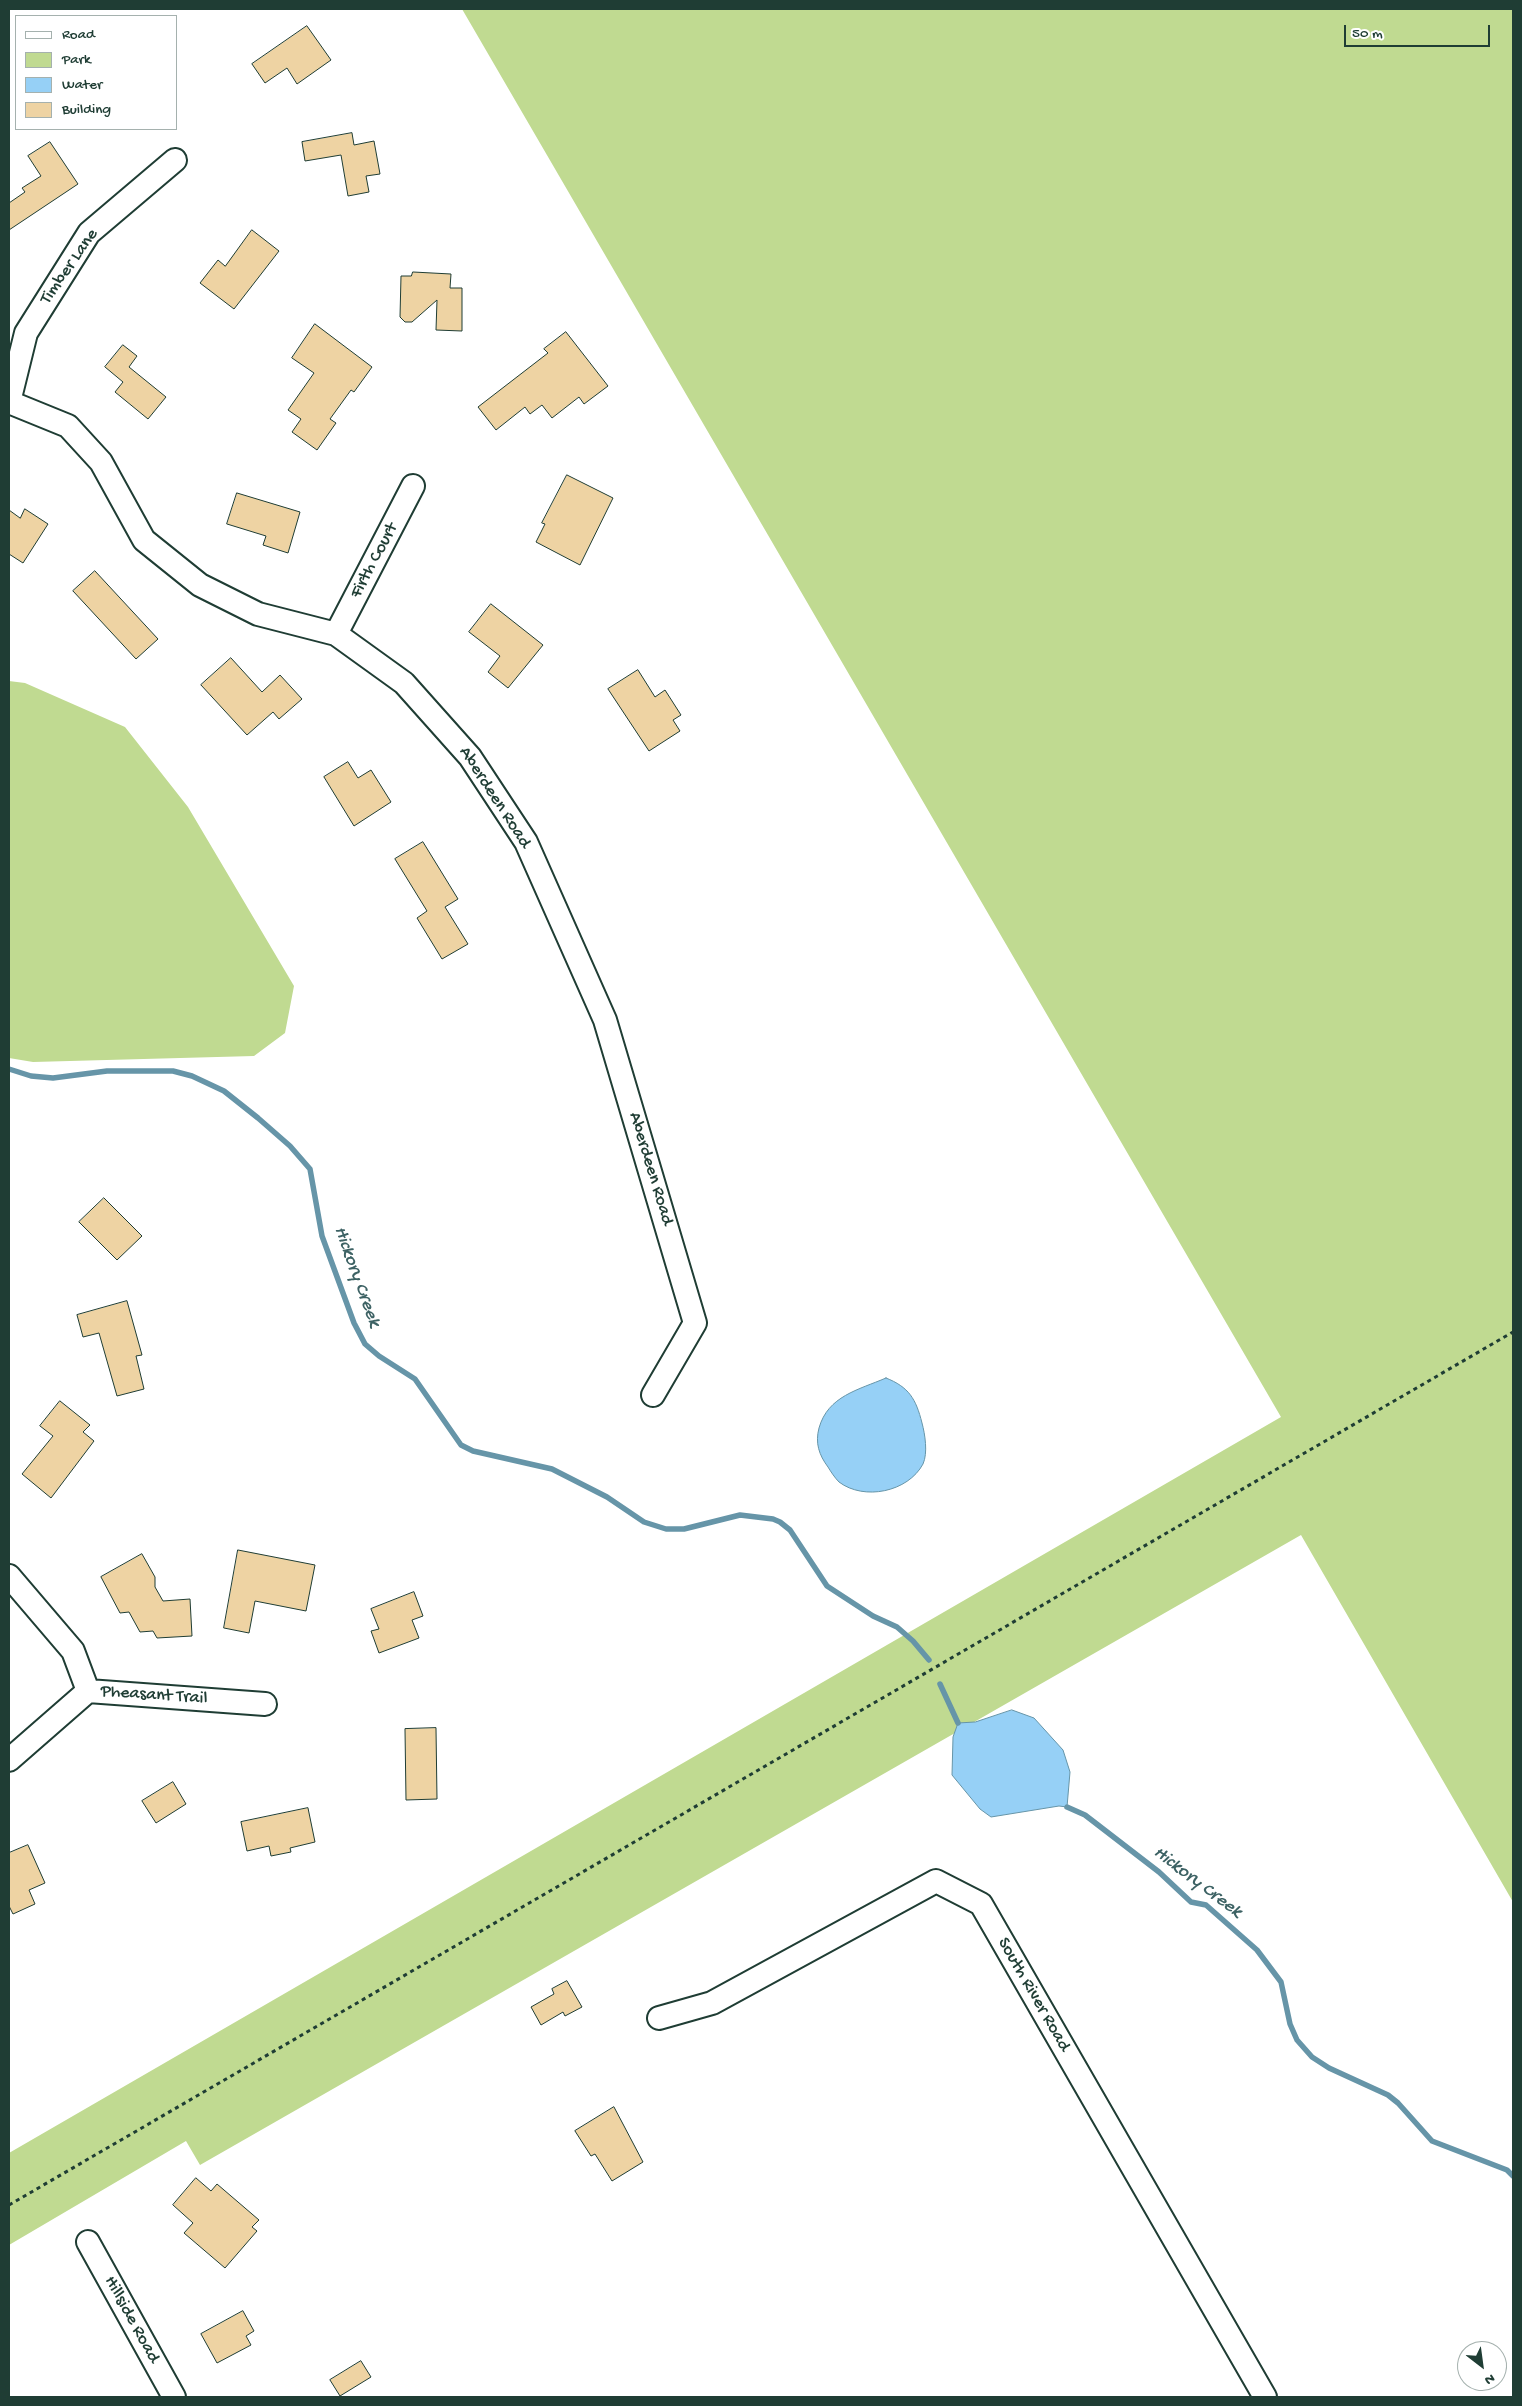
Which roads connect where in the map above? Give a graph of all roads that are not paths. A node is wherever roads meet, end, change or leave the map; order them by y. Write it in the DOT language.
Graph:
graph roads {
  1 [pos="175,160"];
  2 [pos="9,402"];
  3 [pos="413,486"];
  4 [pos="336,634"];
  5 [pos="653,1394"];
  6 [pos="9,1576"];
  7 [pos="88,1691"];
  8 [pos="266,1704"];
  9 [pos="9,1760"];
  10 [pos="659,2018"];
  11 [pos="88,2242"];
  12 [pos="174,2397"];
  13 [pos="1265,2397"];
  1 -- 2 [label="street, Timber Lane"];
  2 -- 4 [label="street, Aberdeen Road"];
  3 -- 4 [label="street, Firth Court"];
  4 -- 5 [label="street, Aberdeen Road"];
  6 -- 7 [label="street"];
  7 -- 8 [label="street, Pheasant Trail"];
  7 -- 9 [label="street, Pheasant Trail"];
  10 -- 13 [label="street, South River Road"];
  11 -- 12 [label="street, Hillside Road"];
}
